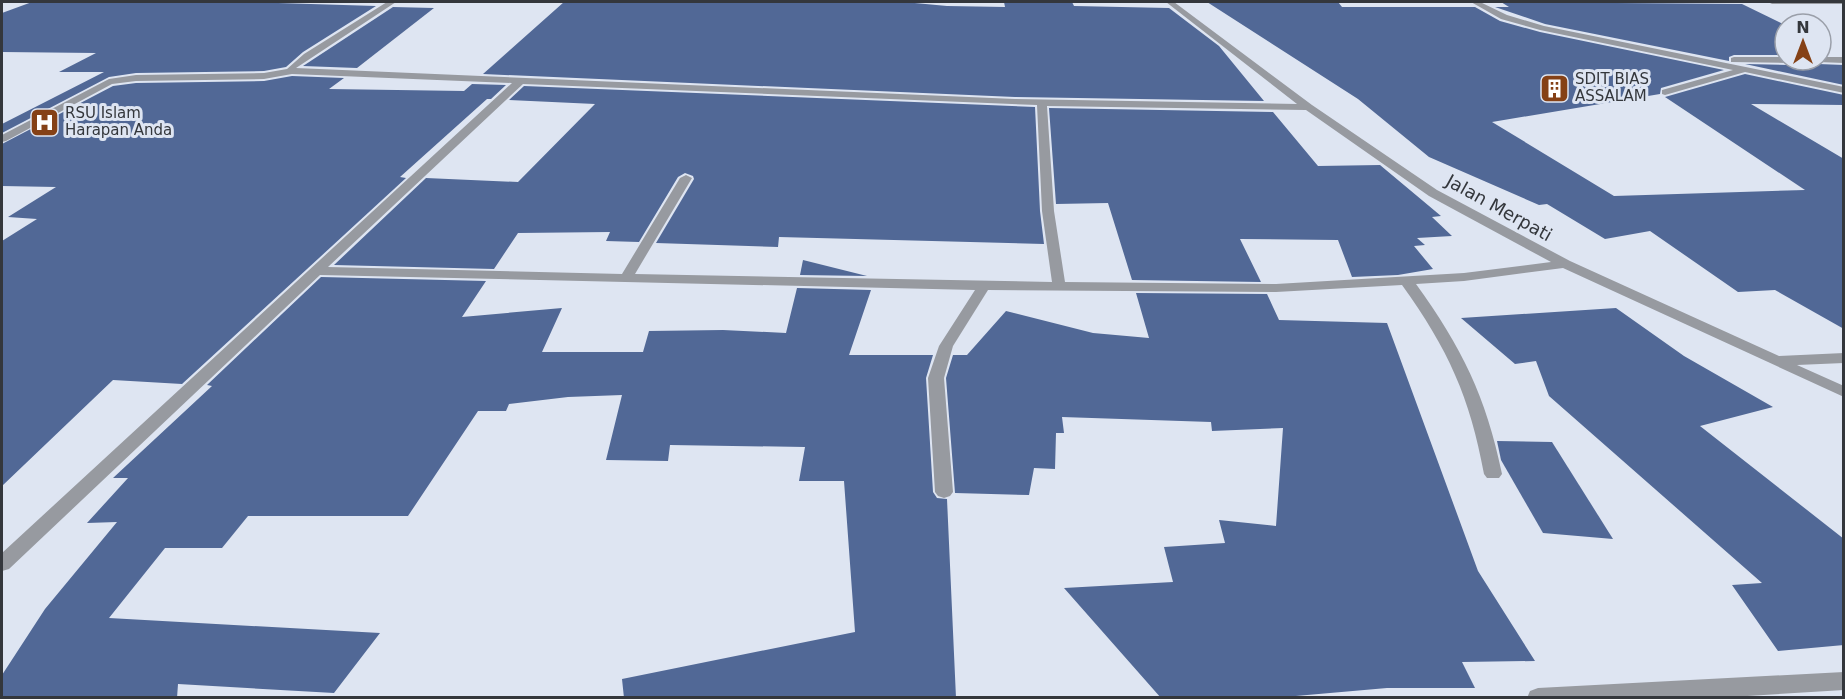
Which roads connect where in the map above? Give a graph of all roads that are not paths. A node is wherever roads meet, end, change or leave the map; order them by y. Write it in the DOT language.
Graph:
graph roads {
  1 [pos="392,2"];
  2 [pos="1170,2"];
  3 [pos="1474,2"];
  4 [pos="1772,2"];
  5 [pos="1844,2"];
  6 [pos="1773,60"];
  7 [pos="1708,61"];
  8 [pos="1746,69"];
  9 [pos="291,71"];
  10 [pos="521,80"];
  11 [pos="1844,90"];
  12 [pos="1665,92"];
  13 [pos="1042,103"];
  14 [pos="1308,107"];
  15 [pos="2,139"];
  16 [pos="686,178"];
  17 [pos="1565,264"];
  18 [pos="316,271"];
  19 [pos="627,277"];
  20 [pos="1406,280"];
  21 [pos="1059,285"];
  22 [pos="984,286"];
  23 [pos="1844,358"];
  24 [pos="1774,362"];
  25 [pos="1844,392"];
  26 [pos="1493,474"];
  27 [pos="944,492"];
  28 [pos="2,564"];
  29 [pos="1844,681"];
  30 [pos="1538,698"];
  1 -- 9 [label="street"];
  2 -- 14 [label="street, Jalan Merpati"];
  3 -- 7 [label="street"];
  4 -- 5 [label="street"];
  6 -- 7 [label="street"];
  7 -- 8 [label="street"];
  8 -- 11 [label="street"];
  8 -- 12 [label="street"];
  9 -- 10 [label="street"];
  9 -- 15 [label="street"];
  10 -- 13 [label="street"];
  10 -- 18 [label="street"];
  13 -- 14 [label="street"];
  13 -- 21 [label="street"];
  14 -- 17 [label="street, Jalan Merpati"];
  16 -- 19 [label="street"];
  17 -- 20 [label="street"];
  17 -- 24 [label="street, Jalan Merpati"];
  18 -- 19 [label="street"];
  18 -- 28 [label="street"];
  19 -- 22 [label="street"];
  20 -- 21 [label="street"];
  20 -- 26 [label="street"];
  21 -- 22 [label="street"];
  22 -- 27 [label="street"];
  23 -- 24 [label="street"];
  24 -- 25 [label="street, Jalan Merpati"];
  29 -- 30 [label="street"];
}
